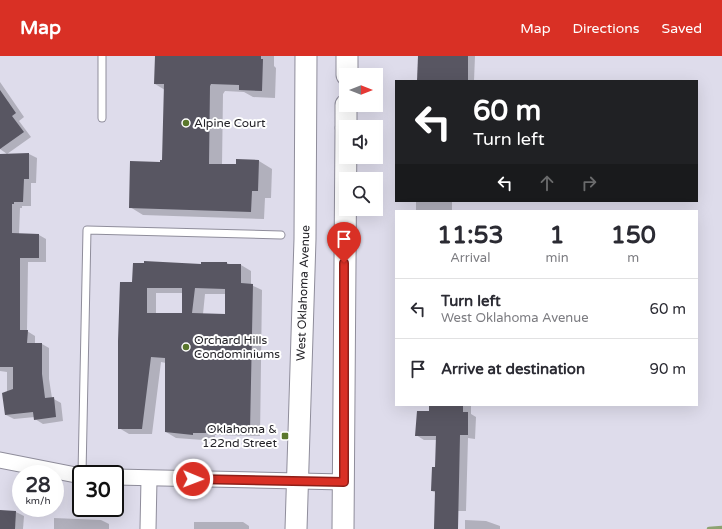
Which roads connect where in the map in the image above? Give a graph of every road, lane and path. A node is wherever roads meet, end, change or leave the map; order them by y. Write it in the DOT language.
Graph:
graph roads {
  1 [pos="102,56"];
  2 [pos="306,56"];
  3 [pos="347,56"];
  4 [pos="347,68"];
  5 [pos="102,118"];
  6 [pos="346,164"];
  7 [pos="281,235"];
  8 [pos="0,460"];
  9 [pos="82,465"];
  10 [pos="72,473"];
  11 [pos="124,478"];
  12 [pos="148,479"];
  13 [pos="297,481"];
  14 [pos="344,482"];
  15 [pos="148,529"];
  16 [pos="296,529"];
  17 [pos="343,529"];
  1 -- 5 [label="lane"];
  2 -- 13 [label="main road, West Oklahoma Avenue"];
  3 -- 4 [label="main road"];
  6 -- 14 [label="main road"];
  7 -- 9 [label="lane"];
  8 -- 10 [label="street"];
  11 -- 12 [label="street"];
  12 -- 13 [label="street"];
  12 -- 15 [label="street"];
  13 -- 14 [label="street"];
  13 -- 16 [label="main road, West Oklahoma Avenue"];
  14 -- 17 [label="main road"];
}
